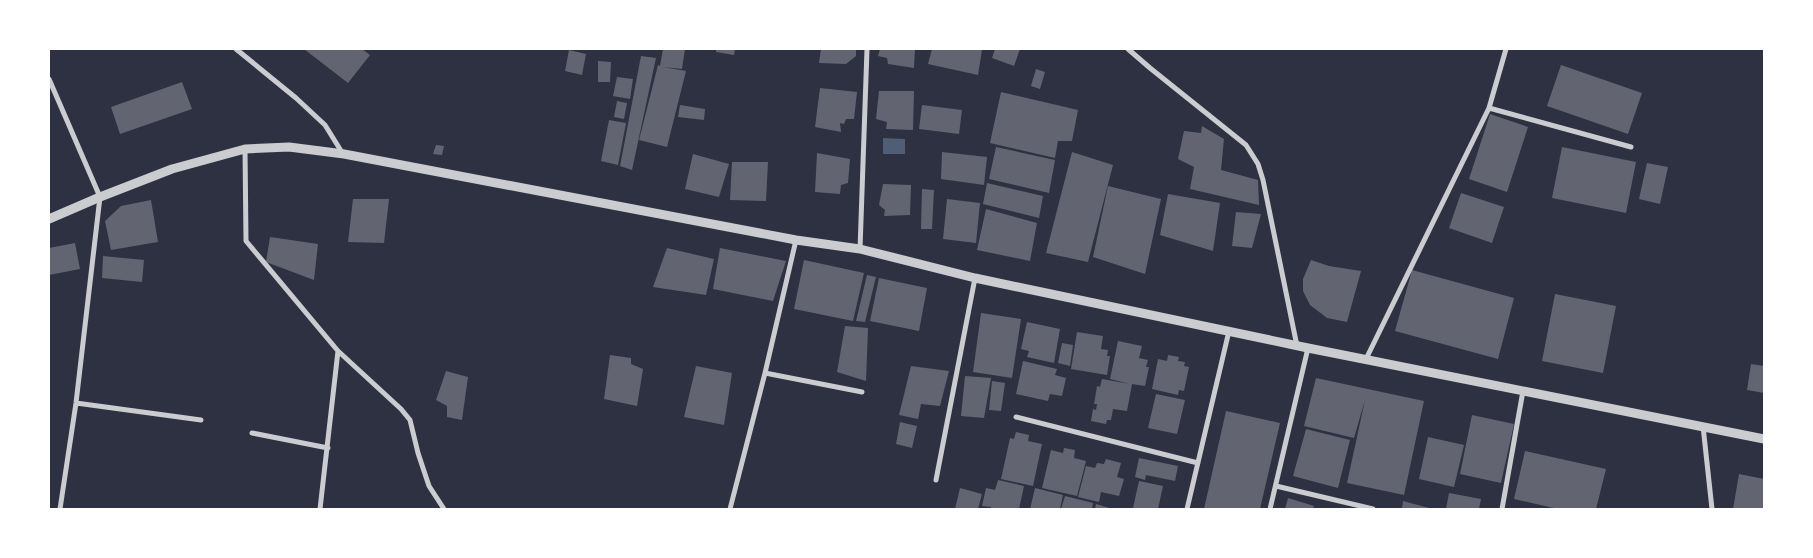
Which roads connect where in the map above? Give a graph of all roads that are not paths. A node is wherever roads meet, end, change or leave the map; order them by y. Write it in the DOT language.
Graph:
graph roads {
  1 [pos="236,49"];
  2 [pos="867,49"];
  3 [pos="1128,49"];
  4 [pos="1506,49"];
  5 [pos="49,79"];
  6 [pos="1489,108"];
  7 [pos="1631,147"];
  8 [pos="245,149"];
  9 [pos="344,154"];
  10 [pos="100,197"];
  11 [pos="49,219"];
  12 [pos="796,240"];
  13 [pos="860,249"];
  14 [pos="976,278"];
  15 [pos="1229,331"];
  16 [pos="1296,346"];
  17 [pos="1308,348"];
  18 [pos="338,351"];
  19 [pos="1366,359"];
  20 [pos="765,373"];
  21 [pos="1523,391"];
  22 [pos="862,392"];
  23 [pos="76,403"];
  24 [pos="1016,417"];
  25 [pos="201,420"];
  26 [pos="1702,426"];
  27 [pos="252,433"];
  28 [pos="1764,440"];
  29 [pos="328,448"];
  30 [pos="1198,463"];
  31 [pos="936,480"];
  32 [pos="1276,486"];
  33 [pos="60,509"];
  34 [pos="320,509"];
  35 [pos="444,509"];
  36 [pos="730,509"];
  37 [pos="1187,509"];
  38 [pos="1270,509"];
  39 [pos="1373,509"];
  40 [pos="1502,509"];
  41 [pos="1712,509"];
  1 -- 9 [label="street"];
  2 -- 13 [label="street"];
  3 -- 16 [label="street"];
  4 -- 6 [label="street"];
  5 -- 10 [label="street"];
  6 -- 7 [label="street"];
  6 -- 19 [label="street"];
  8 -- 9 [label="street"];
  8 -- 10 [label="street"];
  8 -- 18 [label="street"];
  9 -- 12 [label="street"];
  10 -- 11 [label="street"];
  10 -- 23 [label="street"];
  12 -- 13 [label="street"];
  12 -- 20 [label="street"];
  13 -- 14 [label="street"];
  14 -- 15 [label="street"];
  14 -- 31 [label="street"];
  15 -- 16 [label="street"];
  15 -- 30 [label="street"];
  16 -- 17 [label="street"];
  17 -- 19 [label="street"];
  17 -- 32 [label="street"];
  18 -- 29 [label="street"];
  18 -- 35 [label="street"];
  19 -- 21 [label="street"];
  20 -- 22 [label="street"];
  20 -- 36 [label="street"];
  21 -- 26 [label="street"];
  21 -- 40 [label="street"];
  23 -- 25 [label="street"];
  23 -- 33 [label="street"];
  24 -- 30 [label="street"];
  26 -- 28 [label="street"];
  26 -- 41 [label="street"];
  27 -- 29 [label="street"];
  29 -- 34 [label="street"];
  30 -- 37 [label="street"];
  32 -- 38 [label="street"];
  32 -- 39 [label="street"];
}
